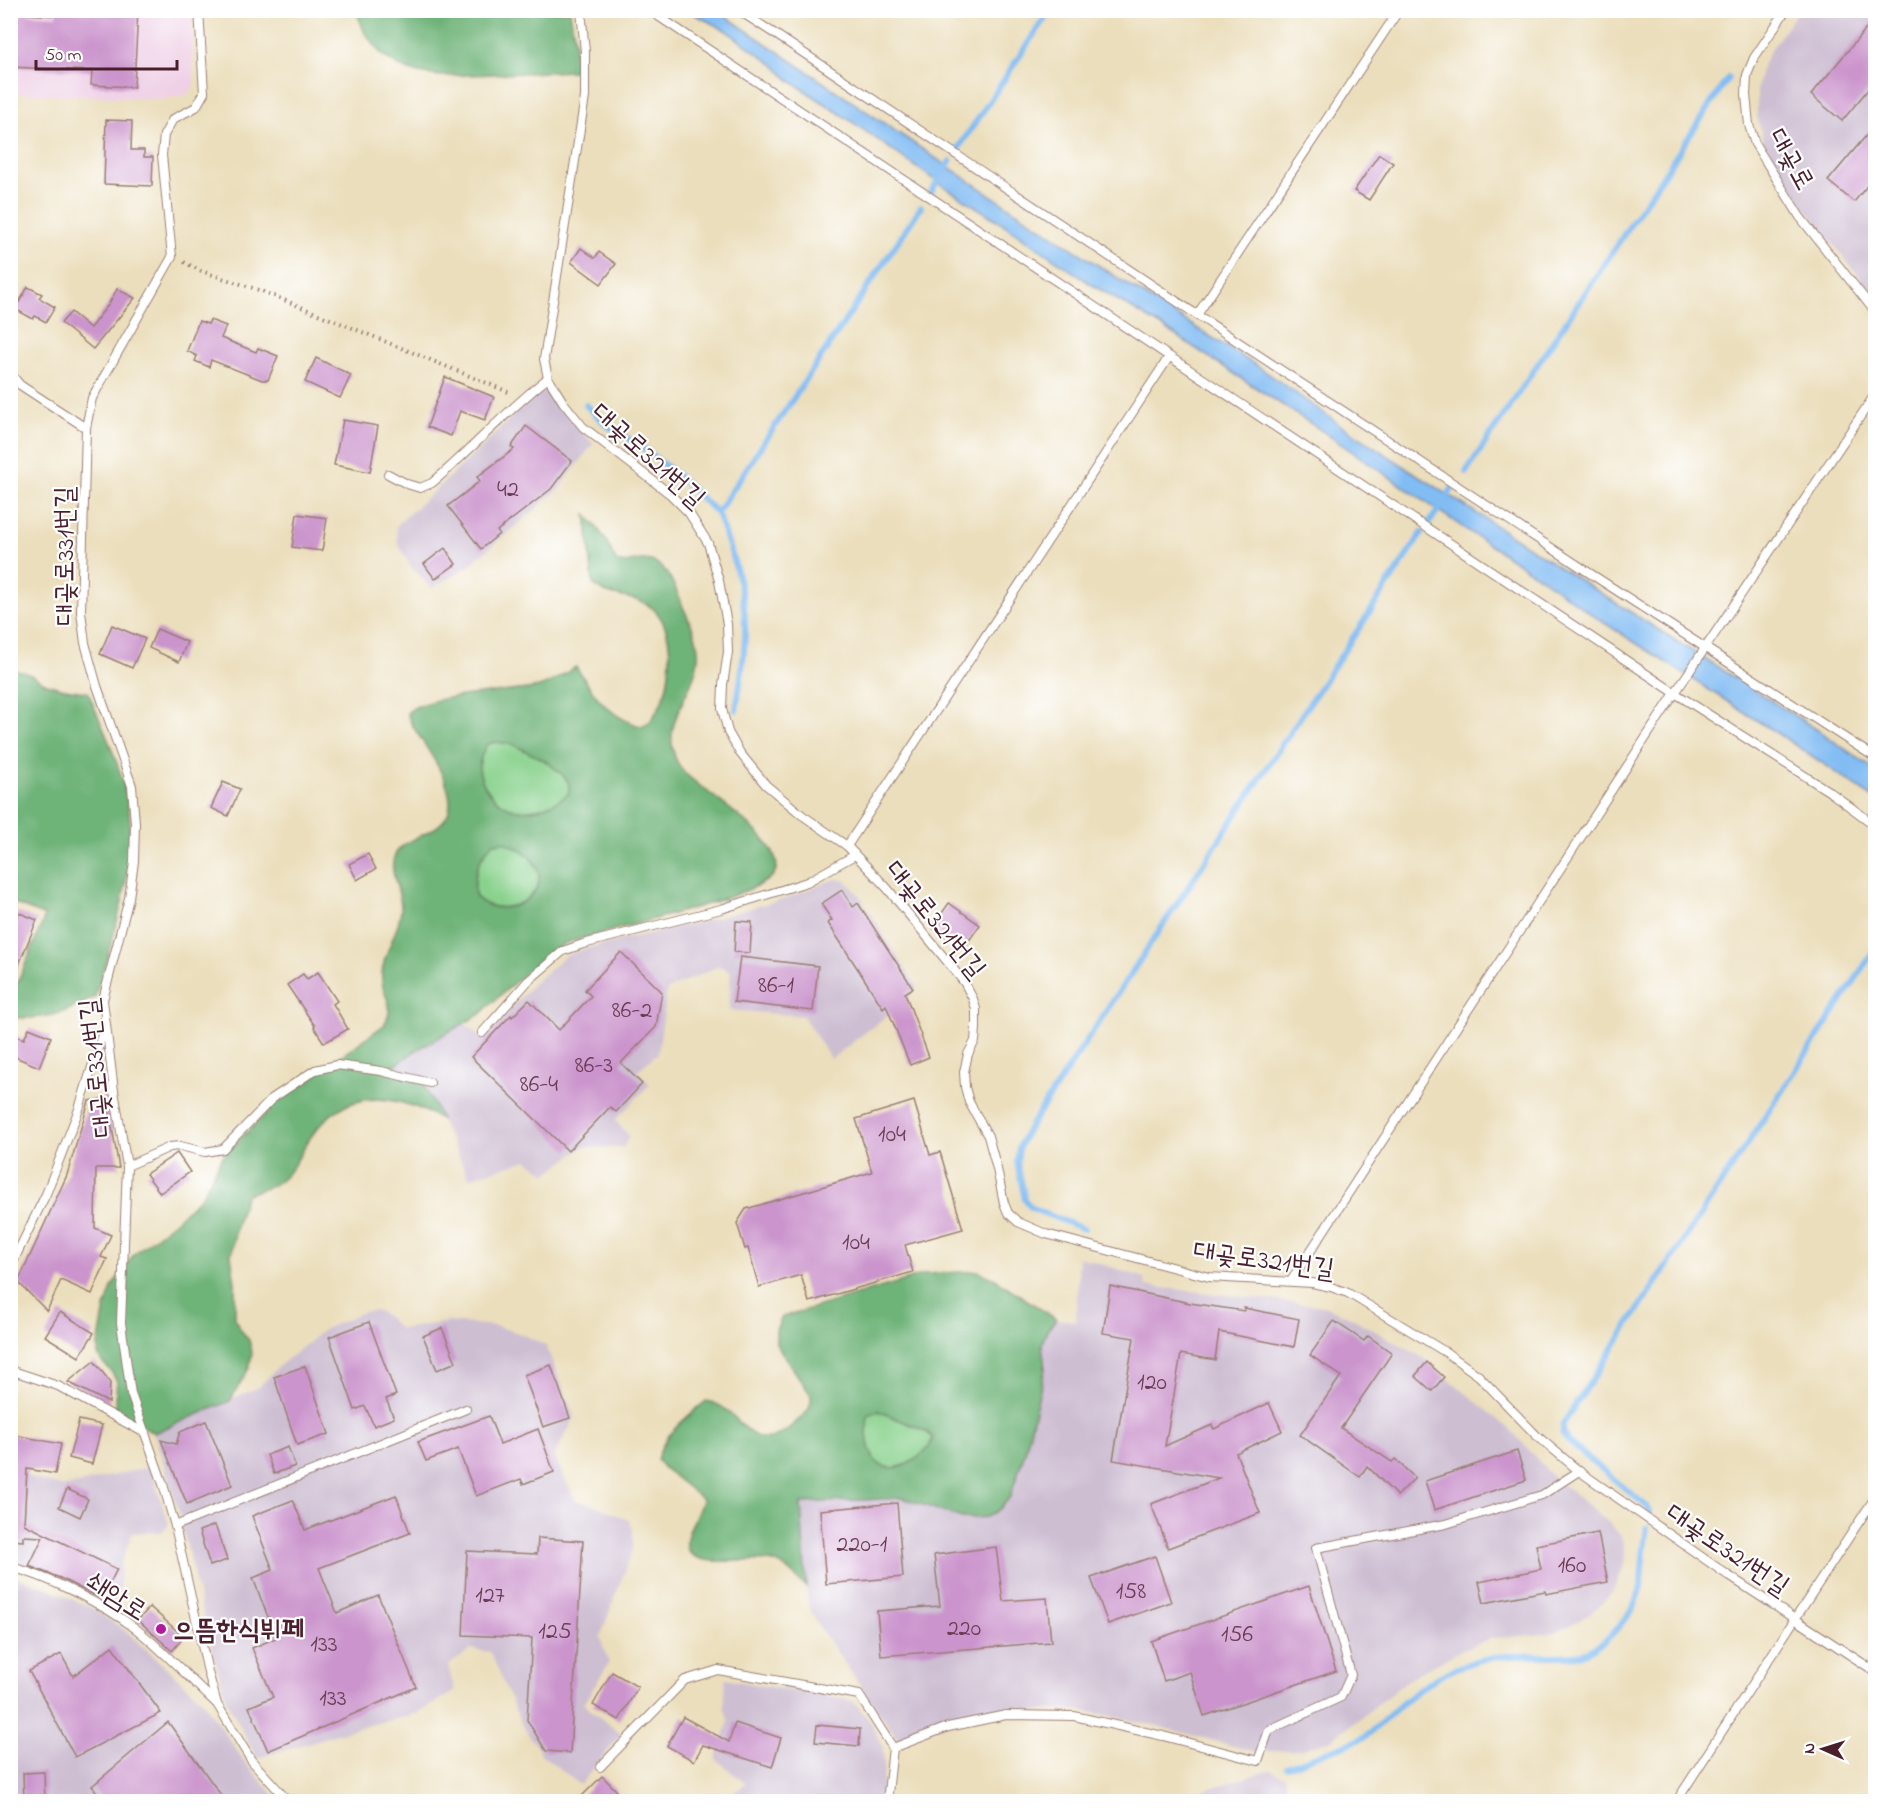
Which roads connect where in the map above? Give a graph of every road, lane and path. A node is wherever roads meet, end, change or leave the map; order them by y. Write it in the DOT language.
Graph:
graph roads {
  1 [pos="199,10"];
  2 [pos="581,10"];
  3 [pos="649,10"];
  4 [pos="738,10"];
  5 [pos="1399,10"];
  6 [pos="1786,10"];
  7 [pos="172,257"];
  8 [pos="1875,313"];
  9 [pos="1197,315"];
  10 [pos="1169,357"];
  11 [pos="10,373"];
  12 [pos="548,378"];
  13 [pos="1875,393"];
  14 [pos="523,398"];
  15 [pos="86,428"];
  16 [pos="388,474"];
  17 [pos="1706,648"];
  18 [pos="1675,693"];
  19 [pos="1875,758"];
  20 [pos="1875,826"];
  21 [pos="848,846"];
  22 [pos="855,855"];
  23 [pos="106,1023"];
  24 [pos="482,1033"];
  25 [pos="430,1083"];
  26 [pos="127,1166"];
  27 [pos="10,1268"];
  28 [pos="1291,1281"];
  29 [pos="10,1370"];
  30 [pos="465,1409"];
  31 [pos="145,1433"];
  32 [pos="1578,1471"];
  33 [pos="1875,1496"];
  34 [pos="175,1526"];
  35 [pos="10,1567"];
  36 [pos="1795,1619"];
  37 [pos="1875,1672"];
  38 [pos="217,1704"];
  39 [pos="893,1748"];
  40 [pos="600,1767"];
  41 [pos="290,1802"];
  42 [pos="887,1802"];
  43 [pos="1676,1802"];
  1 -- 7 [label="lane"];
  2 -- 12 [label="lane, 대곶로321번길"];
  3 -- 10 [label="lane"];
  4 -- 9 [label="lane"];
  5 -- 9 [label="lane"];
  6 -- 8 [label="lane, 대곶로"];
  7 -- 14 [label="path"];
  7 -- 15 [label="lane, 대곶로331번길"];
  9 -- 17 [label="lane"];
  10 -- 18 [label="lane"];
  10 -- 21 [label="lane"];
  11 -- 15 [label="lane"];
  12 -- 14 [label="lane"];
  12 -- 21 [label="lane, 대곶로321번길"];
  13 -- 17 [label="lane"];
  14 -- 16 [label="lane"];
  15 -- 23 [label="lane, 대곶로331번길"];
  17 -- 18 [label="lane"];
  17 -- 19 [label="lane"];
  18 -- 20 [label="lane"];
  18 -- 28 [label="lane"];
  21 -- 22 [label="lane, 대곶로321번길"];
  22 -- 24 [label="lane"];
  22 -- 28 [label="lane, 대곶로321번길"];
  23 -- 26 [label="lane, 대곶로331번길"];
  23 -- 27 [label="lane"];
  25 -- 26 [label="lane, 대곶로331번길"];
  26 -- 31 [label="lane, 대곶로331번길"];
  28 -- 32 [label="lane, 대곶로321번길"];
  29 -- 31 [label="lane"];
  30 -- 34 [label="lane"];
  31 -- 34 [label="lane, 대곶로331번길"];
  32 -- 36 [label="lane, 대곶로321번길"];
  32 -- 39 [label="lane"];
  33 -- 36 [label="lane"];
  34 -- 38 [label="lane, 대곶로331번길"];
  35 -- 38 [label="lane, 쇄암로"];
  36 -- 37 [label="lane"];
  36 -- 43 [label="lane, 대곶로321번길"];
  38 -- 41 [label="lane, 대곶로331번길"];
  39 -- 40 [label="lane"];
  39 -- 42 [label="lane"];
}
